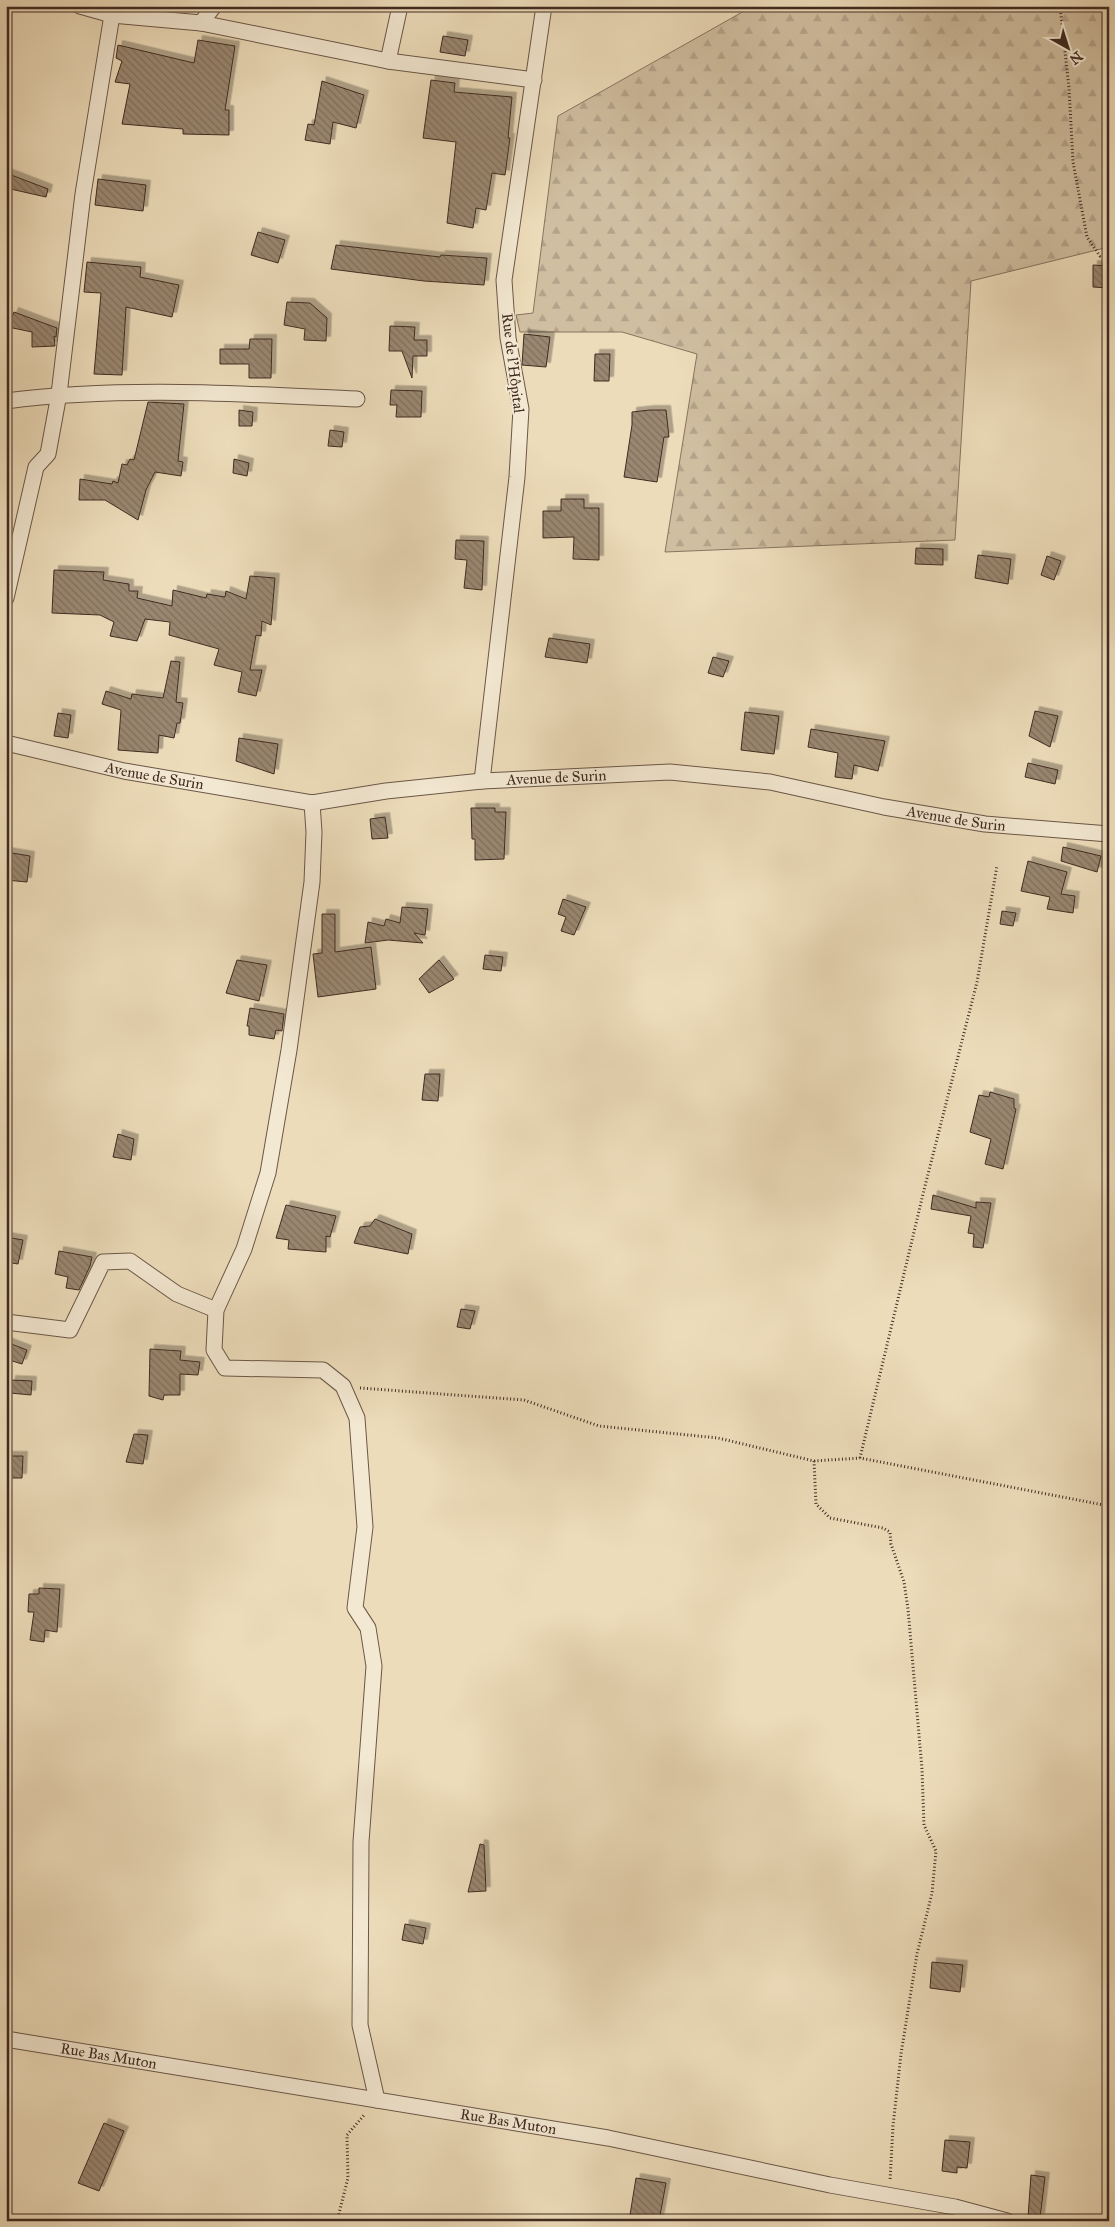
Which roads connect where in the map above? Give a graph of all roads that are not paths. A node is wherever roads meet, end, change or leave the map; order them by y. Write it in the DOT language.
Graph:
graph roads {
  1 [pos="80,6"];
  2 [pos="214,6"];
  3 [pos="400,6"];
  4 [pos="544,6"];
  5 [pos="112,15"];
  6 [pos="201,23"];
  7 [pos="388,60"];
  8 [pos="534,80"];
  9 [pos="59,394"];
  10 [pos="357,399"];
  11 [pos="6,401"];
  12 [pos="6,598"];
  13 [pos="6,743"];
  14 [pos="482,781"];
  15 [pos="312,803"];
  16 [pos="1109,834"];
  17 [pos="216,1310"];
  18 [pos="6,1322"];
  19 [pos="6,2039"];
  20 [pos="377,2100"];
  21 [pos="1007,2221"];
  1 -- 5 [label="street"];
  2 -- 6 [label="street"];
  3 -- 7 [label="street"];
  4 -- 8 [label="street, Rue de l'Hôpital"];
  5 -- 6 [label="street"];
  5 -- 9 [label="street"];
  6 -- 7 [label="street"];
  7 -- 8 [label="street"];
  8 -- 14 [label="street, Rue de l'Hôpital"];
  9 -- 10 [label="street"];
  9 -- 11 [label="street"];
  9 -- 12 [label="street"];
  13 -- 15 [label="street, Avenue de Surin"];
  14 -- 15 [label="street, Avenue de Surin"];
  14 -- 16 [label="street, Avenue de Surin"];
  15 -- 17 [label="street"];
  17 -- 18 [label="street"];
  17 -- 20 [label="street"];
  19 -- 20 [label="street, Rue Bas Muton"];
  20 -- 21 [label="street, Rue Bas Muton"];
}
